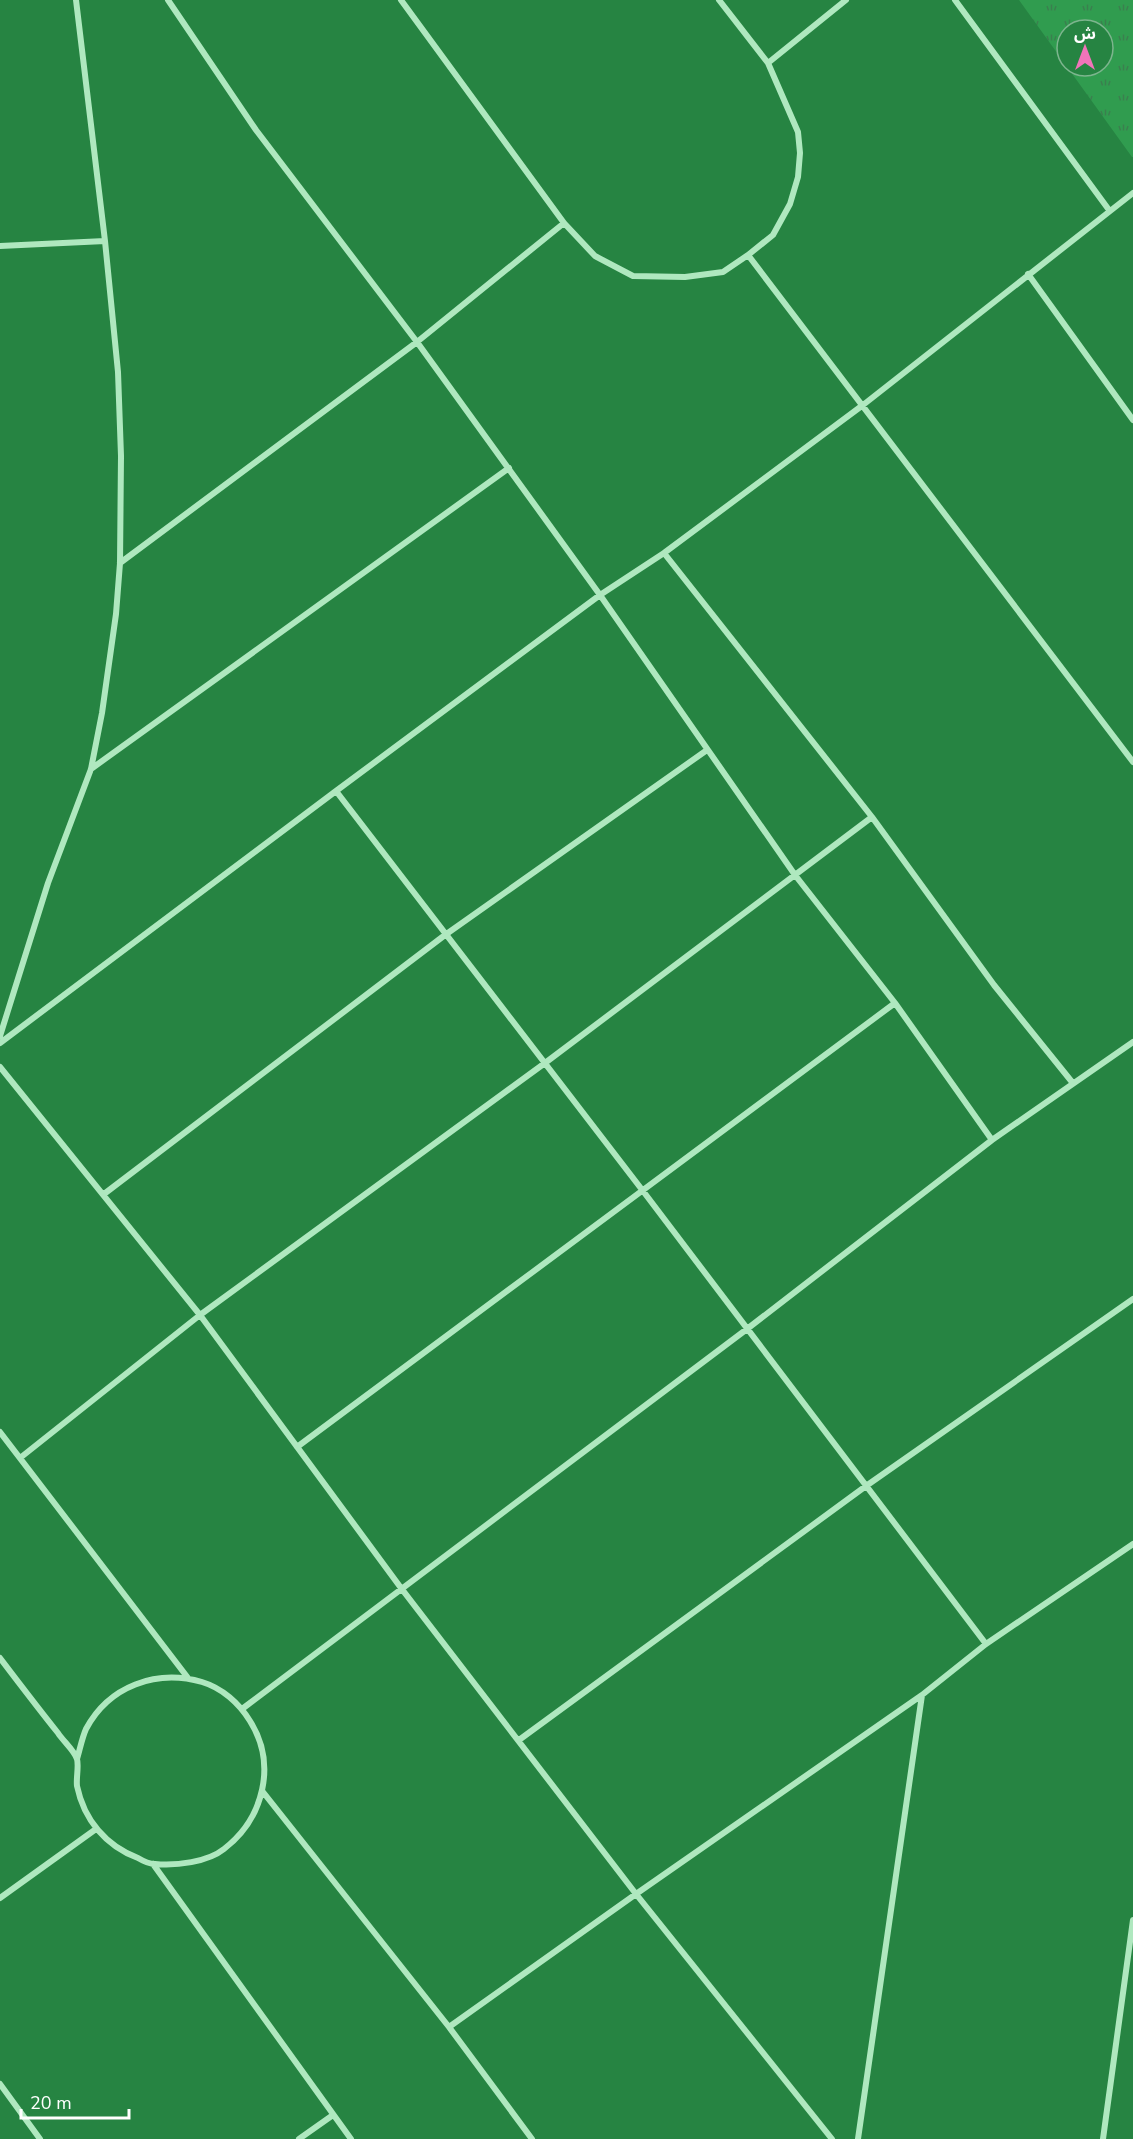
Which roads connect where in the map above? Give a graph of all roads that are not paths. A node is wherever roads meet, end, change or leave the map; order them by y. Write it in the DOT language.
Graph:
graph roads {
  1 [pos="76,0"];
  2 [pos="168,0"];
  3 [pos="401,0"];
  4 [pos="719,0"];
  5 [pos="846,0"];
  6 [pos="955,0"];
  7 [pos="768,63"];
  8 [pos="1133,193"];
  9 [pos="1109,210"];
  10 [pos="564,223"];
  11 [pos="105,241"];
  12 [pos="0,246"];
  13 [pos="748,255"];
  14 [pos="1028,274"];
  15 [pos="417,342"];
  16 [pos="863,405"];
  17 [pos="1133,420"];
  18 [pos="509,468"];
  19 [pos="663,553"];
  20 [pos="120,563"];
  21 [pos="600,595"];
  22 [pos="707,750"];
  23 [pos="1133,762"];
  24 [pos="91,769"];
  25 [pos="336,791"];
  26 [pos="872,817"];
  27 [pos="795,875"];
  28 [pos="446,935"];
  29 [pos="895,1003"];
  30 [pos="0,1036"];
  31 [pos="1133,1042"];
  32 [pos="0,1043"];
  33 [pos="545,1064"];
  34 [pos="0,1067"];
  35 [pos="1072,1083"];
  36 [pos="992,1140"];
  37 [pos="643,1191"];
  38 [pos="104,1194"];
  39 [pos="1133,1299"];
  40 [pos="200,1315"];
  41 [pos="747,1329"];
  42 [pos="0,1432"];
  43 [pos="297,1448"];
  44 [pos="20,1458"];
  45 [pos="866,1486"];
  46 [pos="1133,1544"];
  47 [pos="401,1588"];
  48 [pos="986,1644"];
  49 [pos="0,1658"];
  50 [pos="188,1678"];
  51 [pos="922,1695"];
  52 [pos="242,1709"];
  53 [pos="519,1740"];
  54 [pos="77,1759"];
  55 [pos="263,1792"];
  56 [pos="96,1828"];
  57 [pos="153,1864"];
  58 [pos="636,1894"];
  59 [pos="0,1898"];
  60 [pos="1133,1920"];
  61 [pos="449,2027"];
  62 [pos="0,2084"];
  63 [pos="333,2115"];
  64 [pos="39,2139"];
  65 [pos="300,2139"];
  66 [pos="351,2139"];
  67 [pos="532,2139"];
  68 [pos="832,2139"];
  69 [pos="858,2139"];
  70 [pos="1103,2139"];
  1 -- 11 [label="street"];
  2 -- 15 [label="street"];
  3 -- 10 [label="street"];
  4 -- 7 [label="street"];
  5 -- 7 [label="street"];
  6 -- 9 [label="street"];
  7 -- 13 [label="street"];
  8 -- 9 [label="street"];
  9 -- 14 [label="street"];
  10 -- 13 [label="street"];
  10 -- 15 [label="street"];
  11 -- 12 [label="street"];
  11 -- 20 [label="street"];
  13 -- 16 [label="street"];
  14 -- 16 [label="street"];
  14 -- 17 [label="street"];
  15 -- 18 [label="street"];
  15 -- 20 [label="street"];
  16 -- 19 [label="street"];
  16 -- 23 [label="street"];
  18 -- 21 [label="street"];
  18 -- 24 [label="street"];
  19 -- 21 [label="street"];
  19 -- 26 [label="street"];
  20 -- 24 [label="street"];
  21 -- 22 [label="street"];
  21 -- 25 [label="street"];
  22 -- 27 [label="street"];
  22 -- 28 [label="street"];
  24 -- 30 [label="street"];
  25 -- 28 [label="street"];
  25 -- 32 [label="street"];
  26 -- 27 [label="street"];
  26 -- 35 [label="street"];
  27 -- 29 [label="street"];
  27 -- 33 [label="street"];
  28 -- 33 [label="street"];
  28 -- 38 [label="street"];
  29 -- 36 [label="street"];
  29 -- 37 [label="street"];
  31 -- 35 [label="street"];
  33 -- 37 [label="street"];
  33 -- 40 [label="street"];
  34 -- 38 [label="street"];
  35 -- 36 [label="street"];
  36 -- 41 [label="street"];
  37 -- 41 [label="street"];
  37 -- 43 [label="street"];
  38 -- 40 [label="street"];
  39 -- 45 [label="street"];
  40 -- 43 [label="street"];
  40 -- 44 [label="street"];
  41 -- 45 [label="street"];
  41 -- 47 [label="street"];
  42 -- 44 [label="street"];
  43 -- 47 [label="street"];
  44 -- 50 [label="street"];
  45 -- 48 [label="street"];
  45 -- 53 [label="street"];
  46 -- 48 [label="street"];
  47 -- 52 [label="street"];
  47 -- 53 [label="street"];
  48 -- 51 [label="street"];
  49 -- 54 [label="street"];
  50 -- 52 [label="street"];
  50 -- 54 [label="street"];
  51 -- 58 [label="street"];
  51 -- 69 [label="street"];
  52 -- 55 [label="street"];
  53 -- 58 [label="street"];
  54 -- 56 [label="street"];
  55 -- 57 [label="street"];
  55 -- 61 [label="street"];
  56 -- 57 [label="street"];
  56 -- 59 [label="street"];
  57 -- 63 [label="street"];
  58 -- 61 [label="street"];
  58 -- 68 [label="street"];
  60 -- 70 [label="street"];
  61 -- 67 [label="street"];
  62 -- 64 [label="street"];
  63 -- 65 [label="street"];
  63 -- 66 [label="street"];
}
